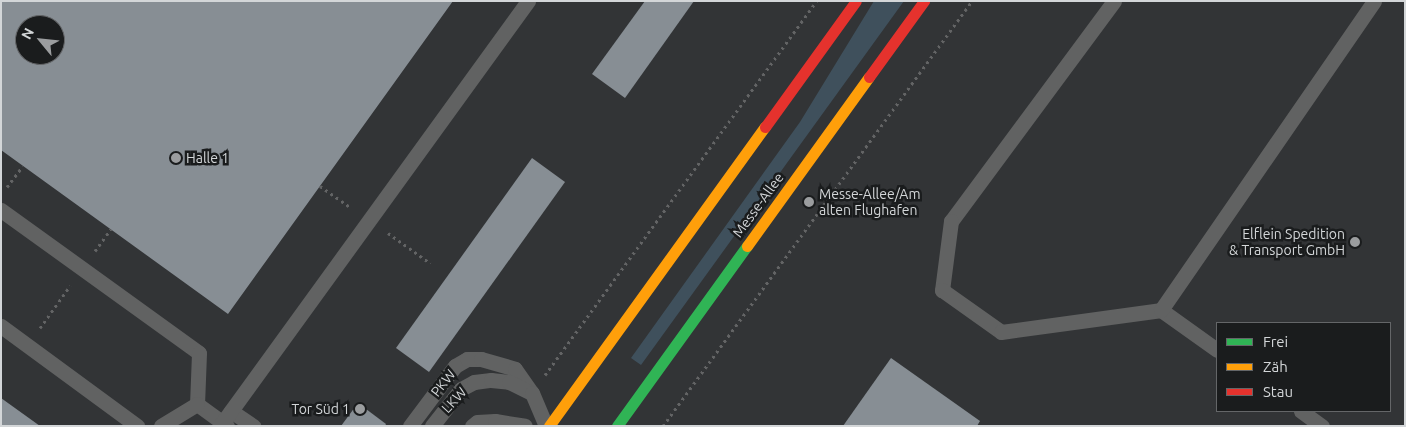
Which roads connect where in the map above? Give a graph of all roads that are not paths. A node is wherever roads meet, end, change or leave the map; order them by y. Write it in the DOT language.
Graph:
graph roads {
  1 [pos="528,1"];
  2 [pos="856,1"];
  3 [pos="924,1"];
  4 [pos="1114,1"];
  5 [pos="1374,1"];
  6 [pos="1,210"];
  7 [pos="1161,310"];
  8 [pos="1,326"];
  9 [pos="1216,349"];
  10 [pos="532,393"];
  11 [pos="197,404"];
  12 [pos="1303,412"];
  13 [pos="225,421"];
  14 [pos="137,426"];
  15 [pos="161,426"];
  16 [pos="253,426"];
  17 [pos="410,426"];
  18 [pos="432,426"];
  19 [pos="472,426"];
  20 [pos="525,426"];
  21 [pos="546,426"];
  22 [pos="550,426"];
  23 [pos="617,426"];
  24 [pos="1322,426"];
  1 -- 13 [label="lane"];
  2 -- 22 [label="main road"];
  3 -- 23 [label="main road, Messe-Allee"];
  4 -- 7 [label="lane"];
  5 -- 7 [label="lane"];
  6 -- 11 [label="lane"];
  7 -- 9 [label="lane"];
  8 -- 14 [label="lane"];
  10 -- 17 [label="lane, PKW"];
  10 -- 18 [label="lane, LKW"];
  10 -- 21 [label="lane"];
  11 -- 13 [label="lane"];
  11 -- 15 [label="lane"];
  12 -- 24 [label="lane"];
  13 -- 16 [label="lane"];
  19 -- 20 [label="lane"];
}
